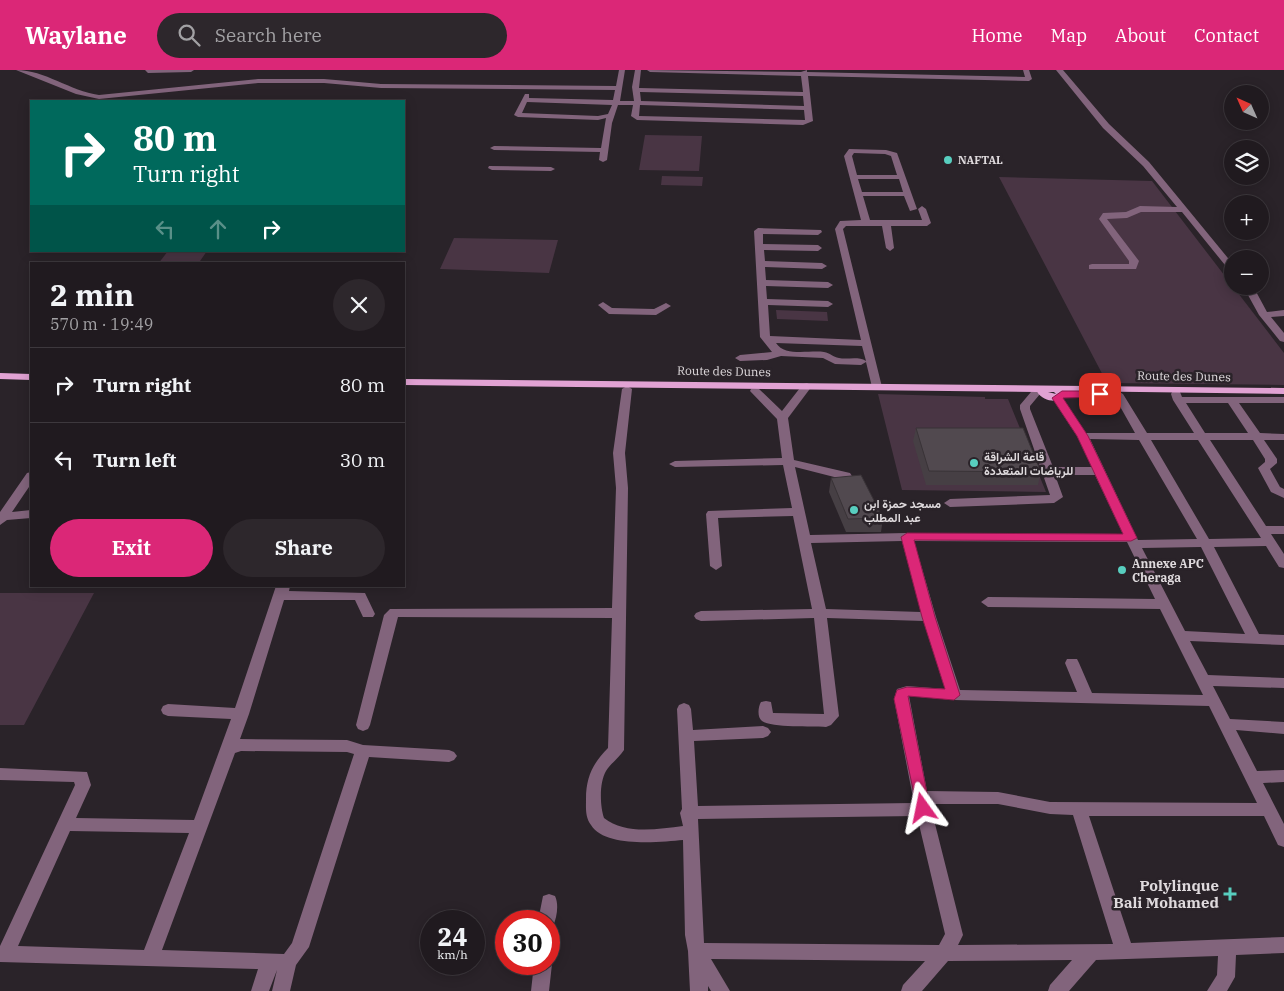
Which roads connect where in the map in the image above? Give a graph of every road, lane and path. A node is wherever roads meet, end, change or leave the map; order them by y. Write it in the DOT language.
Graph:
graph roads {
  1 [pos="19,70"];
  2 [pos="191,70"];
  3 [pos="622,70"];
  4 [pos="638,70"];
  5 [pos="650,70"];
  6 [pos="745,70"];
  7 [pos="1059,70"];
  8 [pos="1067,70"];
  9 [pos="148,71"];
  10 [pos="726,72"];
  11 [pos="804,73"];
  12 [pos="976,73"];
  13 [pos="784,74"];
  14 [pos="1028,75"];
  15 [pos="543,86"];
  16 [pos="564,87"];
  17 [pos="619,88"];
  18 [pos="636,90"];
  19 [pos="726,92"];
  20 [pos="765,93"];
  21 [pos="807,94"];
  22 [pos="524,102"];
  23 [pos="638,103"];
  24 [pos="687,104"];
  25 [pos="726,105"];
  26 [pos="559,106"];
  27 [pos="614,107"];
  28 [pos="807,108"];
  29 [pos="684,113"];
  30 [pos="671,119"];
  31 [pos="701,120"];
  32 [pos="725,120"];
  33 [pos="494,148"];
  34 [pos="605,150"];
  35 [pos="603,160"];
  36 [pos="492,168"];
  37 [pos="552,169"];
  38 [pos="854,177"];
  39 [pos="902,178"];
  40 [pos="860,194"];
  41 [pos="907,194"];
  42 [pos="1183,210"];
  43 [pos="866,222"];
  44 [pos="886,223"];
  45 [pos="818,232"];
  46 [pos="759,246"];
  47 [pos="818,248"];
  48 [pos="890,248"];
  49 [pos="1224,250"];
  50 [pos="1224,259"];
  51 [pos="760,264"];
  52 [pos="822,266"];
  53 [pos="1092,267"];
  54 [pos="762,283"];
  55 [pos="828,285"];
  56 [pos="1253,295"];
  57 [pos="1261,295"];
  58 [pos="763,302"];
  59 [pos="828,304"];
  60 [pos="603,305"];
  61 [pos="666,306"];
  62 [pos="1271,314"];
  63 [pos="1284,314"];
  64 [pos="1284,329"];
  65 [pos="1284,339"];
  66 [pos="768,340"];
  67 [pos="868,343"];
  68 [pos="781,352"];
  69 [pos="740,358"];
  70 [pos="861,362"];
  71 [pos="0,376"];
  72 [pos="30,377"];
  73 [pos="405,382"];
  74 [pos="0,385"];
  75 [pos="30,385"];
  76 [pos="405,387"];
  77 [pos="877,387"];
  78 [pos="805,388"];
  79 [pos="626,389"];
  80 [pos="1284,390"];
  81 [pos="754,391"];
  82 [pos="1049,393"];
  83 [pos="1118,394"];
  84 [pos="1284,396"];
  85 [pos="1176,397"];
  86 [pos="1231,399"];
  87 [pos="1284,400"];
  88 [pos="782,418"];
  89 [pos="1083,436"];
  90 [pos="1144,437"];
  91 [pos="1201,437"];
  92 [pos="1284,437"];
  93 [pos="1257,438"];
  94 [pos="788,462"];
  95 [pos="675,464"];
  96 [pos="1048,471"];
  97 [pos="1100,471"];
  98 [pos="846,476"];
  99 [pos="30,477"];
  100 [pos="1284,494"];
  101 [pos="950,503"];
  102 [pos="799,512"];
  103 [pos="30,514"];
  104 [pos="2,519"];
  105 [pos="1261,530"];
  106 [pos="1284,530"];
  107 [pos="907,537"];
  108 [pos="806,539"];
  109 [pos="1132,541"];
  110 [pos="1205,542"];
  111 [pos="1276,547"];
  112 [pos="1284,564"];
  113 [pos="716,566"];
  114 [pos="282,590"];
  115 [pos="988,602"];
  116 [pos="1164,604"];
  117 [pos="620,613"];
  118 [pos="820,613"];
  119 [pos="368,614"];
  120 [pos="701,616"];
  121 [pos="928,617"];
  122 [pos="1180,636"];
  123 [pos="1255,639"];
  124 [pos="1284,640"];
  125 [pos="1072,663"];
  126 [pos="1203,680"];
  127 [pos="1284,683"];
  128 [pos="954,695"];
  129 [pos="1087,699"];
  130 [pos="1213,701"];
  131 [pos="766,706"];
  132 [pos="684,709"];
  133 [pos="168,710"];
  134 [pos="242,714"];
  135 [pos="1225,724"];
  136 [pos="363,725"];
  137 [pos="1284,728"];
  138 [pos="763,732"];
  139 [pos="686,736"];
  140 [pos="229,749"];
  141 [pos="363,751"];
  142 [pos="449,756"];
  143 [pos="0,774"];
  144 [pos="1284,776"];
  145 [pos="1252,777"];
  146 [pos="922,803"];
  147 [pos="1079,809"];
  148 [pos="1268,810"];
  149 [pos="688,813"];
  150 [pos="66,824"];
  151 [pos="200,826"];
  152 [pos="692,832"];
  153 [pos="1282,834"];
  154 [pos="549,900"];
  155 [pos="548,910"];
  156 [pos="1284,945"];
  157 [pos="1227,949"];
  158 [pos="1124,950"];
  159 [pos="697,951"];
  160 [pos="1092,951"];
  161 [pos="944,953"];
  162 [pos="3,954"];
  163 [pos="150,958"];
  164 [pos="269,962"];
  165 [pos="288,962"];
  166 [pos="542,975"];
  167 [pos="260,991"];
  168 [pos="281,991"];
  169 [pos="540,991"];
  170 [pos="699,991"];
  171 [pos="721,991"];
  172 [pos="910,991"];
  173 [pos="1057,991"];
  174 [pos="1216,991"];
  1 -- 15 [label="street"];
  2 -- 9 [label="street"];
  3 -- 17 [label="street"];
  4 -- 18 [label="street"];
  5 -- 10 [label="street"];
  6 -- 11 [label="street"];
  7 -- 42 [label="street"];
  8 -- 49 [label="street"];
  10 -- 13 [label="street"];
  10 -- 19 [label="street"];
  11 -- 12 [label="street"];
  11 -- 13 [label="street"];
  11 -- 14 [label="street"];
  11 -- 21 [label="street"];
  12 -- 14 [label="street"];
  13 -- 20 [label="street"];
  15 -- 16 [label="street"];
  15 -- 22 [label="street"];
  16 -- 17 [label="street"];
  16 -- 26 [label="street"];
  17 -- 27 [label="street"];
  18 -- 19 [label="street"];
  18 -- 23 [label="street"];
  19 -- 20 [label="street"];
  20 -- 21 [label="street"];
  21 -- 28 [label="street"];
  22 -- 26 [label="street"];
  22 -- 26 [label="street"];
  23 -- 24 [label="street"];
  23 -- 27 [label="street"];
  23 -- 30 [label="street"];
  24 -- 25 [label="street"];
  24 -- 29 [label="street"];
  25 -- 28 [label="street"];
  25 -- 32 [label="street"];
  26 -- 27 [label="street"];
  26 -- 27 [label="street"];
  27 -- 34 [label="street"];
  28 -- 32 [label="street"];
  29 -- 30 [label="street"];
  29 -- 31 [label="street"];
  30 -- 31 [label="street"];
  31 -- 32 [label="street"];
  33 -- 34 [label="street"];
  34 -- 35 [label="street"];
  36 -- 37 [label="street"];
  38 -- 39 [label="street"];
  38 -- 39 [label="street"];
  38 -- 40 [label="street"];
  39 -- 41 [label="street"];
  40 -- 41 [label="street"];
  40 -- 43 [label="street"];
  41 -- 44 [label="street"];
  42 -- 50 [label="street"];
  42 -- 53 [label="street"];
  43 -- 44 [label="street"];
  43 -- 67 [label="street"];
  44 -- 48 [label="street"];
  45 -- 46 [label="street"];
  46 -- 47 [label="street"];
  46 -- 51 [label="street"];
  51 -- 52 [label="street"];
  51 -- 54 [label="street"];
  54 -- 55 [label="street"];
  54 -- 58 [label="street"];
  56 -- 65 [label="street"];
  57 -- 62 [label="street"];
  58 -- 59 [label="street"];
  58 -- 66 [label="street"];
  60 -- 61 [label="street"];
  62 -- 63 [label="street"];
  62 -- 64 [label="street"];
  66 -- 67 [label="street"];
  66 -- 68 [label="street"];
  67 -- 77 [label="street"];
  68 -- 69 [label="street"];
  68 -- 70 [label="street"];
  71 -- 72 [label="main road"];
  73 -- 78 [label="main road, Route des Dunes"];
  74 -- 75 [label="main road"];
  76 -- 79 [label="main road, Route des Dunes"];
  77 -- 78 [label="main road, Route des Dunes"];
  77 -- 82 [label="main road, Route des Dunes"];
  78 -- 81 [label="main road, Route des Dunes"];
  78 -- 82 [label="main road, Route des Dunes"];
  78 -- 88 [label="street"];
  79 -- 81 [label="main road, Route des Dunes"];
  79 -- 117 [label="street"];
  80 -- 82 [label="main road, Route des Dunes"];
  81 -- 88 [label="street"];
  82 -- 83 [label="main road, Route des Dunes"];
  82 -- 89 [label="street"];
  82 -- 96 [label="street"];
  83 -- 85 [label="main road, Route des Dunes"];
  83 -- 90 [label="street"];
  84 -- 85 [label="main road, Route des Dunes"];
  85 -- 86 [label="street"];
  85 -- 91 [label="street"];
  86 -- 87 [label="street"];
  86 -- 93 [label="street"];
  88 -- 94 [label="street"];
  89 -- 90 [label="street"];
  89 -- 97 [label="street"];
  90 -- 91 [label="street"];
  90 -- 110 [label="street"];
  91 -- 93 [label="street"];
  91 -- 105 [label="street"];
  92 -- 93 [label="street"];
  93 -- 100 [label="street"];
  94 -- 95 [label="street"];
  94 -- 98 [label="street"];
  94 -- 102 [label="street"];
  96 -- 97 [label="street"];
  96 -- 101 [label="street"];
  97 -- 109 [label="street"];
  99 -- 104 [label="street"];
  102 -- 108 [label="street"];
  102 -- 113 [label="street"];
  103 -- 104 [label="street"];
  105 -- 106 [label="street"];
  105 -- 111 [label="street"];
  107 -- 108 [label="street"];
  107 -- 109 [label="street"];
  107 -- 121 [label="street"];
  108 -- 118 [label="street"];
  109 -- 110 [label="street"];
  109 -- 116 [label="street"];
  110 -- 111 [label="street"];
  110 -- 123 [label="street"];
  111 -- 112 [label="street"];
  114 -- 119 [label="street"];
  114 -- 134 [label="street"];
  115 -- 116 [label="street"];
  116 -- 122 [label="street"];
  117 -- 136 [label="street"];
  117 -- 152 [label="street"];
  118 -- 120 [label="street"];
  118 -- 121 [label="street"];
  118 -- 131 [label="street"];
  121 -- 128 [label="street"];
  122 -- 123 [label="street"];
  122 -- 126 [label="street"];
  123 -- 124 [label="street"];
  125 -- 129 [label="street"];
  126 -- 127 [label="street"];
  126 -- 130 [label="street"];
  128 -- 129 [label="street"];
  128 -- 146 [label="street"];
  129 -- 130 [label="street"];
  130 -- 135 [label="street"];
  132 -- 139 [label="street"];
  133 -- 134 [label="street"];
  134 -- 140 [label="street"];
  135 -- 137 [label="street"];
  135 -- 145 [label="street"];
  138 -- 139 [label="street"];
  139 -- 149 [label="street"];
  140 -- 141 [label="street"];
  140 -- 151 [label="street"];
  141 -- 142 [label="street"];
  141 -- 165 [label="street"];
  143 -- 150 [label="street"];
  144 -- 145 [label="street"];
  145 -- 148 [label="street"];
  146 -- 147 [label="street"];
  146 -- 149 [label="street"];
  146 -- 161 [label="street"];
  147 -- 148 [label="street"];
  147 -- 158 [label="street"];
  148 -- 153 [label="street"];
  149 -- 152 [label="street"];
  150 -- 151 [label="street"];
  150 -- 162 [label="street"];
  151 -- 163 [label="street"];
  152 -- 159 [label="street"];
  154 -- 155 [label="street"];
  156 -- 157 [label="street"];
  157 -- 158 [label="street"];
  157 -- 174 [label="street"];
  158 -- 160 [label="street"];
  159 -- 161 [label="street"];
  159 -- 170 [label="street"];
  159 -- 171 [label="street"];
  160 -- 161 [label="street"];
  160 -- 173 [label="street"];
  161 -- 172 [label="street"];
  162 -- 163 [label="street"];
  163 -- 164 [label="street"];
  164 -- 165 [label="street"];
  164 -- 167 [label="street"];
  165 -- 168 [label="street"];
  166 -- 169 [label="street"];
}
